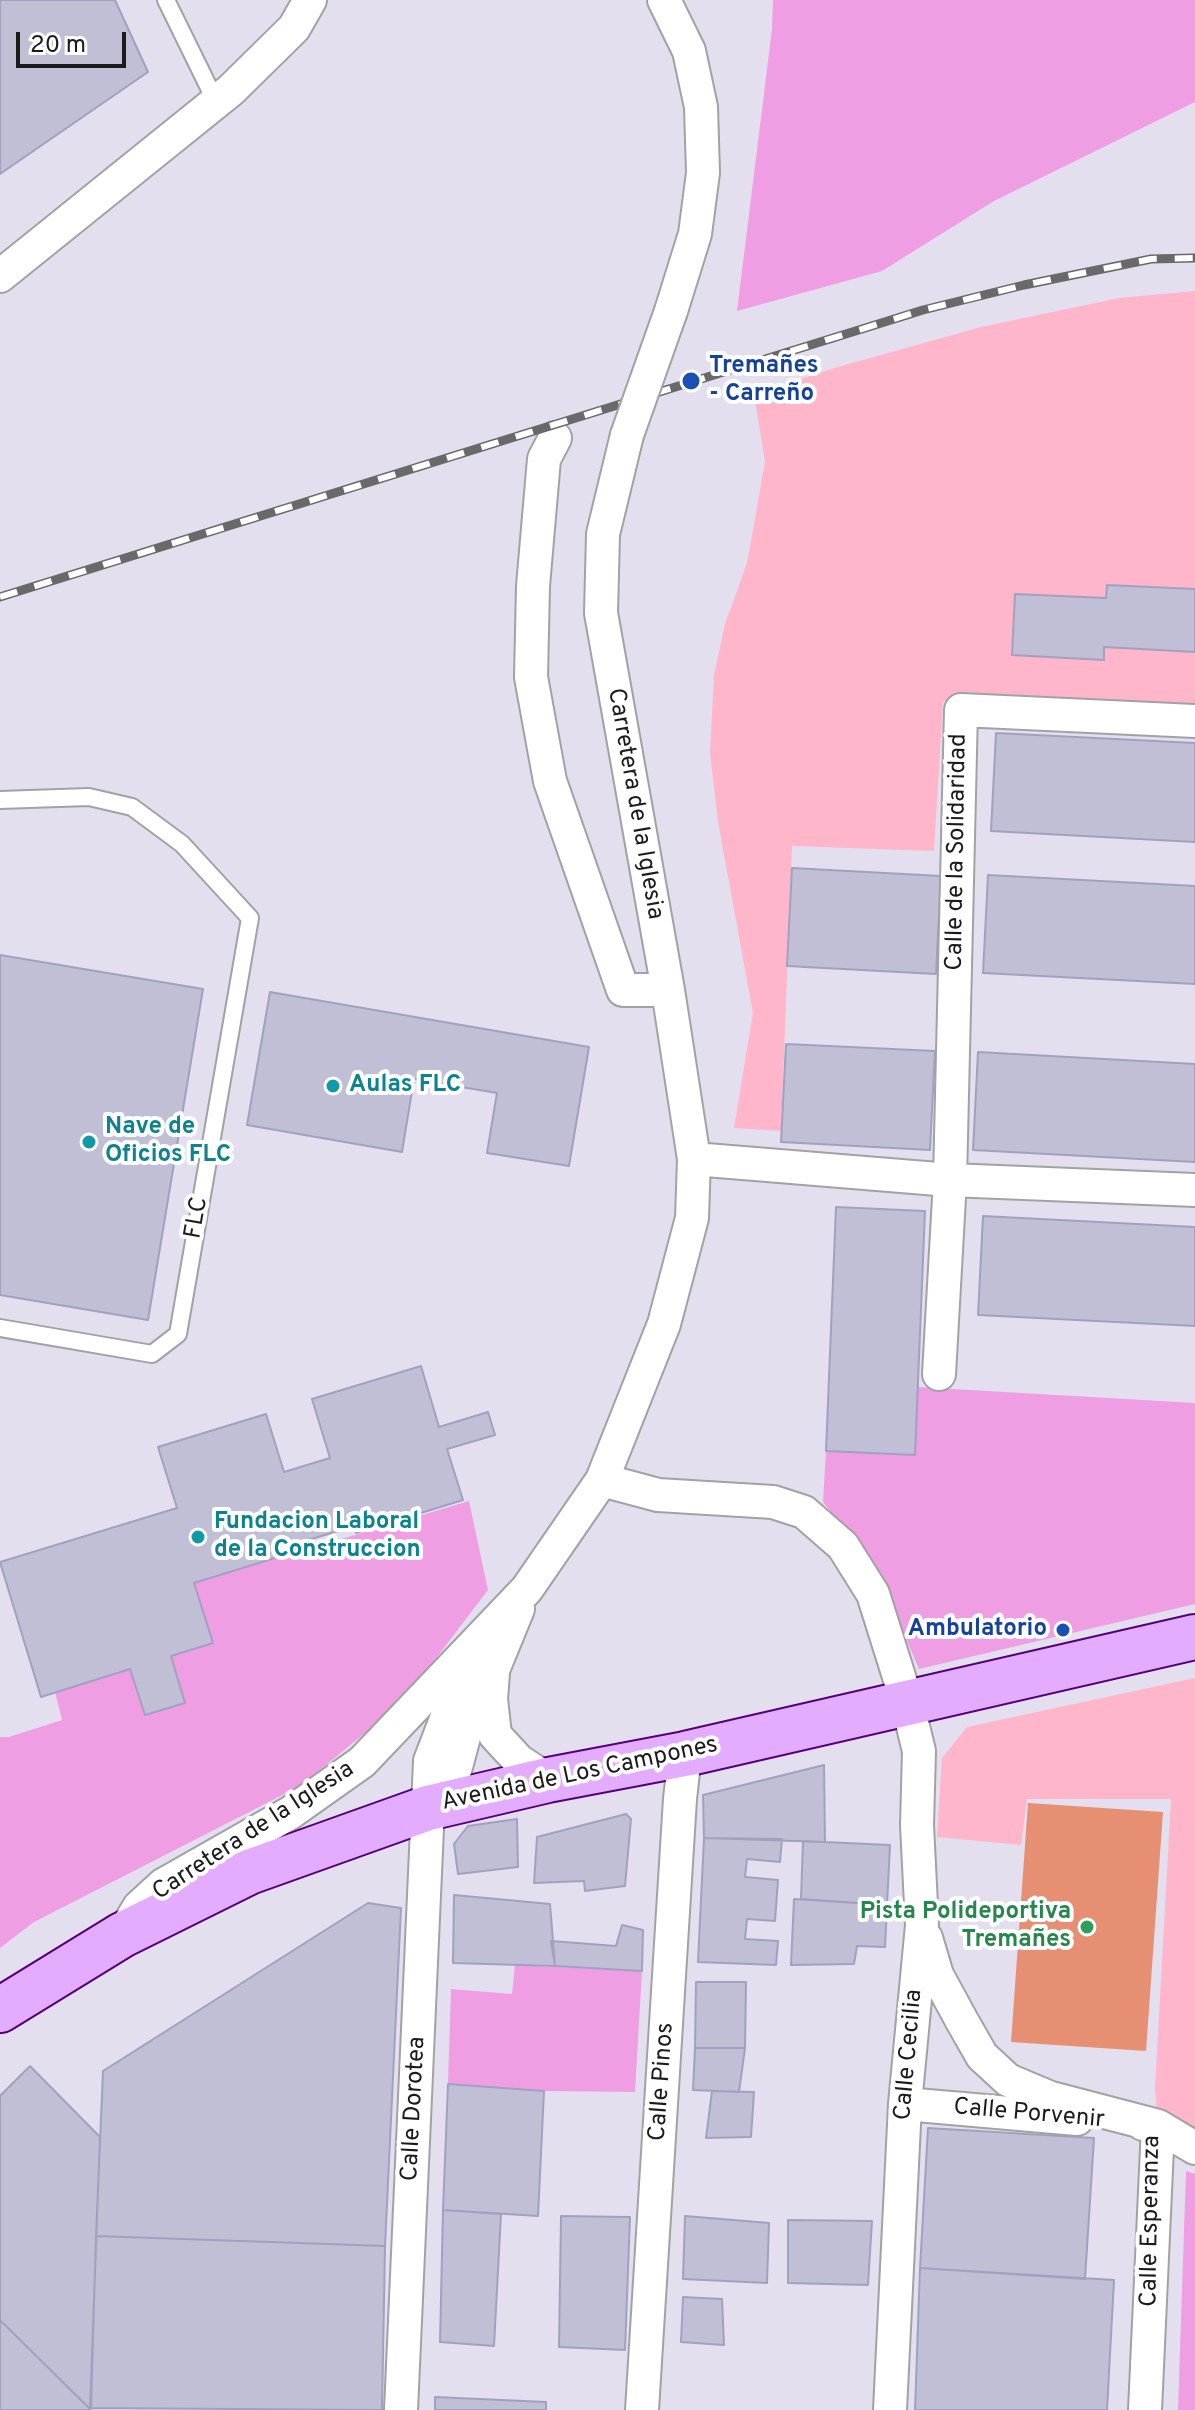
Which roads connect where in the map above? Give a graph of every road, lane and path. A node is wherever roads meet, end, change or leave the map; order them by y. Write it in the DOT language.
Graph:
graph roads {
  1 [pos="166,0"];
  2 [pos="310,0"];
  3 [pos="664,0"];
  4 [pos="216,102"];
  5 [pos="0,276"];
  6 [pos="555,438"];
  7 [pos="1195,721"];
  8 [pos="0,800"];
  9 [pos="668,990"];
  10 [pos="694,1159"];
  11 [pos="950,1180"];
  12 [pos="1195,1190"];
  13 [pos="0,1328"];
  14 [pos="939,1374"];
  15 [pos="602,1480"];
  16 [pos="527,1589"];
  17 [pos="490,1628"];
  18 [pos="1195,1637"];
  19 [pos="493,1670"];
  20 [pos="907,1702"];
  21 [pos="685,1754"];
  22 [pos="548,1780"];
  23 [pos="428,1808"];
  24 [pos="922,1925"];
  25 [pos="122,1935"];
  26 [pos="0,2010"];
  27 [pos="905,2104"];
  28 [pos="1158,2126"];
  29 [pos="1195,2148"];
  30 [pos="401,2410"];
  31 [pos="642,2410"];
  32 [pos="890,2410"];
  33 [pos="1145,2410"];
  1 -- 4 [label="lane"];
  2 -- 4 [label="street"];
  3 -- 9 [label="street, Carretera de la Iglesia, bridge"];
  4 -- 5 [label="street"];
  6 -- 9 [label="street"];
  7 -- 11 [label="street, Calle de la Solidaridad"];
  8 -- 13 [label="lane, FLC"];
  9 -- 10 [label="street, Carretera de la Iglesia"];
  10 -- 11 [label="street"];
  10 -- 15 [label="street, Carretera de la Iglesia"];
  11 -- 12 [label="street"];
  11 -- 14 [label="street, Calle de la Solidaridad"];
  15 -- 16 [label="street, Carretera de la Iglesia"];
  15 -- 20 [label="street, Calle Cecilia"];
  16 -- 17 [label="street, Carretera de la Iglesia"];
  16 -- 19 [label="street, Carretera de la Iglesia"];
  17 -- 23 [label="street, Carretera de la Iglesia"];
  17 -- 25 [label="street, Carretera de la Iglesia"];
  18 -- 20 [label="street, Avenida de Los Campones"];
  19 -- 22 [label="street, Carretera de la Iglesia"];
  19 -- 23 [label="street, Carretera de la Iglesia"];
  20 -- 21 [label="street, Avenida de Los Campones"];
  20 -- 24 [label="street, Calle Cecilia"];
  21 -- 22 [label="street, Avenida de Los Campones"];
  21 -- 31 [label="street, Calle Pinos"];
  22 -- 23 [label="street, Avenida de Los Campones"];
  23 -- 25 [label="street, Avenida de Los Campones"];
  23 -- 30 [label="street, Calle Dorotea"];
  24 -- 27 [label="street, Calle Cecilia"];
  24 -- 28 [label="street, Calle Esperanza"];
  25 -- 26 [label="street, Avenida de Los Campones"];
  27 -- 28 [label="street, Calle Porvenir"];
  27 -- 32 [label="street, Calle Cecilia"];
  28 -- 29 [label="street, Calle Porvenir"];
  28 -- 33 [label="street, Calle Esperanza"];
}
